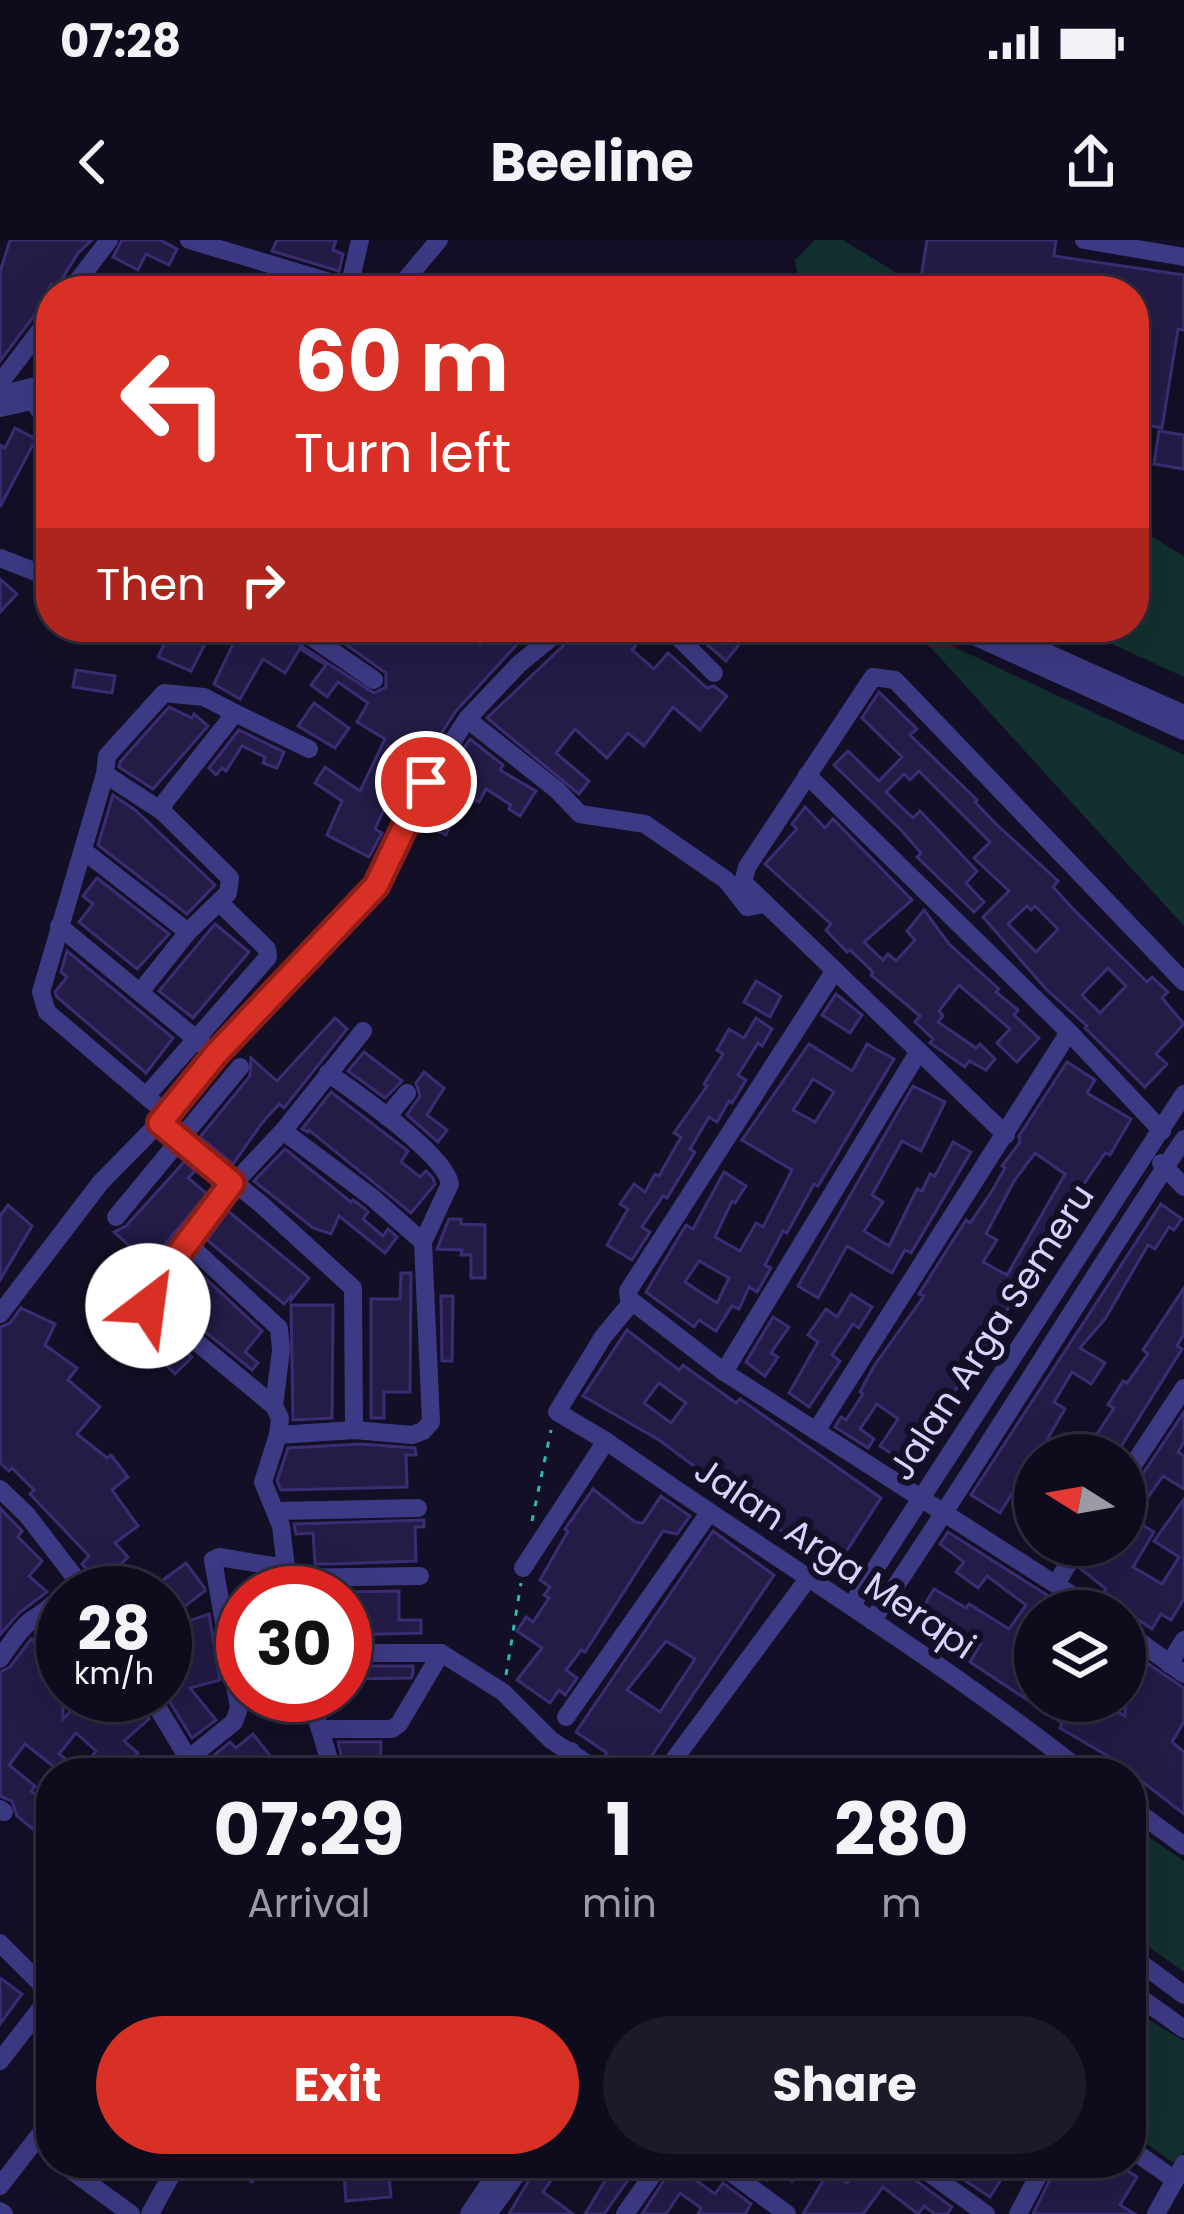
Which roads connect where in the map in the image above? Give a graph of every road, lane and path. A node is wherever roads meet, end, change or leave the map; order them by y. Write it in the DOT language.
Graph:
graph roads {
  1 [pos="109,240"];
  2 [pos="190,240"];
  3 [pos="360,240"];
  4 [pos="439,240"];
  5 [pos="1084,240"];
  6 [pos="1106,243"];
  7 [pos="1184,257"];
  8 [pos="81,276"];
  9 [pos="308,276"];
  10 [pos="356,276"];
  11 [pos="409,276"];
  12 [pos="36,336"];
  13 [pos="0,383"];
  14 [pos="36,386"];
  15 [pos="0,395"];
  16 [pos="36,400"];
  17 [pos="0,408"];
  18 [pos="0,558"];
  19 [pos="36,572"];
  20 [pos="319,642"];
  21 [pos="546,642"];
  22 [pos="683,642"];
  23 [pos="987,642"];
  24 [pos="1023,642"];
  25 [pos="714,673"];
  26 [pos="374,680"];
  27 [pos="235,713"];
  28 [pos="1184,714"];
  29 [pos="467,719"];
  30 [pos="1184,731"];
  31 [pos="309,749"];
  32 [pos="105,774"];
  33 [pos="807,776"];
  34 [pos="163,812"];
  35 [pos="84,851"];
  36 [pos="220,903"];
  37 [pos="765,904"];
  38 [pos="59,926"];
  39 [pos="188,932"];
  40 [pos="835,970"];
  41 [pos="1184,982"];
  42 [pos="141,991"];
  43 [pos="363,1030"];
  44 [pos="1069,1032"];
  45 [pos="198,1040"];
  46 [pos="919,1051"];
  47 [pos="216,1054"];
  48 [pos="240,1067"];
  49 [pos="328,1073"];
  50 [pos="407,1093"];
  51 [pos="148,1094"];
  52 [pos="1184,1094"];
  53 [pos="387,1117"];
  54 [pos="163,1118"];
  55 [pos="283,1130"];
  56 [pos="1162,1130"];
  57 [pos="1006,1135"];
  58 [pos="180,1139"];
  59 [pos="1184,1139"];
  60 [pos="1149,1151"];
  61 [pos="1165,1167"];
  62 [pos="232,1183"];
  63 [pos="1184,1187"];
  64 [pos="116,1217"];
  65 [pos="423,1242"];
  66 [pos="187,1243"];
  67 [pos="631,1303"];
  68 [pos="0,1314"];
  69 [pos="724,1372"];
  70 [pos="1184,1388"];
  71 [pos="274,1406"];
  72 [pos="354,1430"];
  73 [pos="816,1431"];
  74 [pos="278,1436"];
  75 [pos="606,1441"];
  76 [pos="1146,1445"];
  77 [pos="0,1489"];
  78 [pos="922,1498"];
  79 [pos="418,1508"];
  80 [pos="276,1511"];
  81 [pos="710,1513"];
  82 [pos="945,1514"];
  83 [pos="58,1566"];
  84 [pos="245,1566"];
  85 [pos="285,1566"];
  86 [pos="1067,1566"];
  87 [pos="523,1568"];
  88 [pos="216,1572"];
  89 [pos="420,1576"];
  90 [pos="810,1576"];
  91 [pos="372,1577"];
  92 [pos="1057,1582"];
  93 [pos="1068,1590"];
  94 [pos="850,1606"];
  95 [pos="36,1617"];
  96 [pos="872,1621"];
  97 [pos="1184,1640"];
  98 [pos="1146,1646"];
  99 [pos="372,1652"];
  100 [pos="441,1653"];
  101 [pos="0,1659"];
  102 [pos="1177,1669"];
  103 [pos="566,1717"];
  104 [pos="166,1722"];
  105 [pos="233,1722"];
  106 [pos="318,1722"];
  107 [pos="320,1729"];
  108 [pos="571,1750"];
  109 [pos="188,1758"];
  110 [pos="200,1758"];
  111 [pos="329,1758"];
  112 [pos="565,1758"];
  113 [pos="582,1758"];
  114 [pos="675,1758"];
  115 [pos="1058,1758"];
  116 [pos="1146,1818"];
  117 [pos="1184,1846"];
  118 [pos="0,1943"];
  119 [pos="1146,1967"];
  120 [pos="36,1979"];
  121 [pos="1184,1995"];
  122 [pos="1146,2002"];
  123 [pos="36,2014"];
  124 [pos="1184,2029"];
  125 [pos="0,2061"];
  126 [pos="36,2139"];
  127 [pos="33,2143"];
  128 [pos="36,2145"];
  129 [pos="1146,2156"];
  130 [pos="1179,2172"];
  131 [pos="82,2178"];
  132 [pos="170,2178"];
  133 [pos="493,2178"];
  134 [pos="514,2178"];
  135 [pos="650,2178"];
  136 [pos="736,2178"];
  137 [pos="936,2178"];
  138 [pos="1037,2178"];
  139 [pos="0,2186"];
  140 [pos="776,2211"];
  141 [pos="131,2214"];
  142 [pos="150,2214"];
  143 [pos="469,2214"];
  144 [pos="488,2214"];
  145 [pos="625,2214"];
  146 [pos="986,2214"];
  147 [pos="1018,2214"];
  148 [pos="1156,2214"];
  1 -- 8 [label="street"];
  2 -- 9 [label="street"];
  3 -- 10 [label="street"];
  4 -- 11 [label="street"];
  5 -- 6 [label="street"];
  6 -- 7 [label="street"];
  12 -- 13 [label="street"];
  14 -- 15 [label="street"];
  16 -- 17 [label="street"];
  18 -- 19 [label="street"];
  20 -- 26 [label="street"];
  21 -- 29 [label="street"];
  22 -- 25 [label="street"];
  23 -- 30 [label="street"];
  24 -- 28 [label="street"];
  27 -- 31 [label="street"];
  27 -- 32 [label="street"];
  27 -- 34 [label="street"];
  29 -- 37 [label="street"];
  29 -- 47 [label="street"];
  32 -- 34 [label="street"];
  32 -- 35 [label="street"];
  33 -- 37 [label="street"];
  33 -- 41 [label="street"];
  33 -- 44 [label="street"];
  34 -- 36 [label="street"];
  35 -- 38 [label="street"];
  35 -- 39 [label="street"];
  36 -- 39 [label="street"];
  36 -- 45 [label="street"];
  37 -- 40 [label="street"];
  38 -- 42 [label="street"];
  38 -- 51 [label="street"];
  39 -- 42 [label="street"];
  40 -- 46 [label="street"];
  40 -- 67 [label="street"];
  42 -- 45 [label="street"];
  43 -- 49 [label="street"];
  44 -- 56 [label="street"];
  44 -- 57 [label="street"];
  45 -- 47 [label="street"];
  45 -- 51 [label="street"];
  46 -- 57 [label="street"];
  46 -- 69 [label="street"];
  47 -- 54 [label="street"];
  48 -- 58 [label="street"];
  49 -- 53 [label="street"];
  49 -- 55 [label="street"];
  50 -- 53 [label="street"];
  51 -- 54 [label="street"];
  52 -- 56 [label="street, Jalan Arga Semeru"];
  53 -- 65 [label="street"];
  54 -- 58 [label="street"];
  54 -- 68 [label="street"];
  55 -- 62 [label="street"];
  55 -- 65 [label="street"];
  56 -- 60 [label="street, Jalan Arga Semeru"];
  57 -- 73 [label="street"];
  58 -- 62 [label="street"];
  58 -- 64 [label="street"];
  59 -- 61 [label="street, Jalan Arga Semeru"];
  60 -- 61 [label="street"];
  60 -- 78 [label="street, Jalan Arga Semeru"];
  61 -- 63 [label="street"];
  61 -- 82 [label="street, Jalan Arga Semeru"];
  62 -- 66 [label="street"];
  62 -- 72 [label="street"];
  65 -- 72 [label="street"];
  66 -- 71 [label="street"];
  66 -- 71 [label="street"];
  67 -- 69 [label="street"];
  67 -- 75 [label="street, Jalan Arga Merapi"];
  69 -- 73 [label="street"];
  70 -- 76 [label="street"];
  71 -- 74 [label="street"];
  72 -- 74 [label="street"];
  73 -- 78 [label="street"];
  74 -- 80 [label="street"];
  75 -- 81 [label="street, Jalan Arga Merapi"];
  75 -- 87 [label="street"];
  77 -- 83 [label="street"];
  78 -- 82 [label="street"];
  78 -- 94 [label="street, Jalan Arga Semeru"];
  79 -- 80 [label="street"];
  80 -- 85 [label="street"];
  81 -- 90 [label="street, Jalan Arga Merapi"];
  81 -- 103 [label="street"];
  82 -- 92 [label="street"];
  82 -- 96 [label="street, Jalan Arga Semeru"];
  84 -- 88 [label="street"];
  86 -- 92 [label="street"];
  89 -- 91 [label="street"];
  90 -- 94 [label="street, Jalan Arga Merapi"];
  90 -- 114 [label="street"];
  92 -- 93 [label="street"];
  94 -- 96 [label="street, Jalan Arga Merapi"];
  95 -- 101 [label="street"];
  96 -- 115 [label="street, Jalan Arga Merapi"];
  97 -- 102 [label="street"];
  98 -- 102 [label="street"];
  99 -- 100 [label="street"];
  100 -- 107 [label="street"];
  100 -- 108 [label="street"];
  104 -- 109 [label="street"];
  105 -- 110 [label="street"];
  106 -- 107 [label="street"];
  107 -- 111 [label="street"];
  108 -- 112 [label="street"];
  108 -- 113 [label="street"];
  116 -- 117 [label="street"];
  118 -- 120 [label="street"];
  119 -- 121 [label="street"];
  122 -- 124 [label="street"];
  123 -- 125 [label="street"];
  126 -- 127 [label="street"];
  127 -- 128 [label="street"];
  127 -- 139 [label="street"];
  129 -- 130 [label="street"];
  130 -- 148 [label="street"];
  131 -- 141 [label="street"];
  132 -- 142 [label="street"];
  133 -- 143 [label="street"];
  134 -- 144 [label="street"];
  135 -- 145 [label="street"];
  136 -- 140 [label="street"];
  137 -- 146 [label="street"];
  138 -- 147 [label="street"];
}
